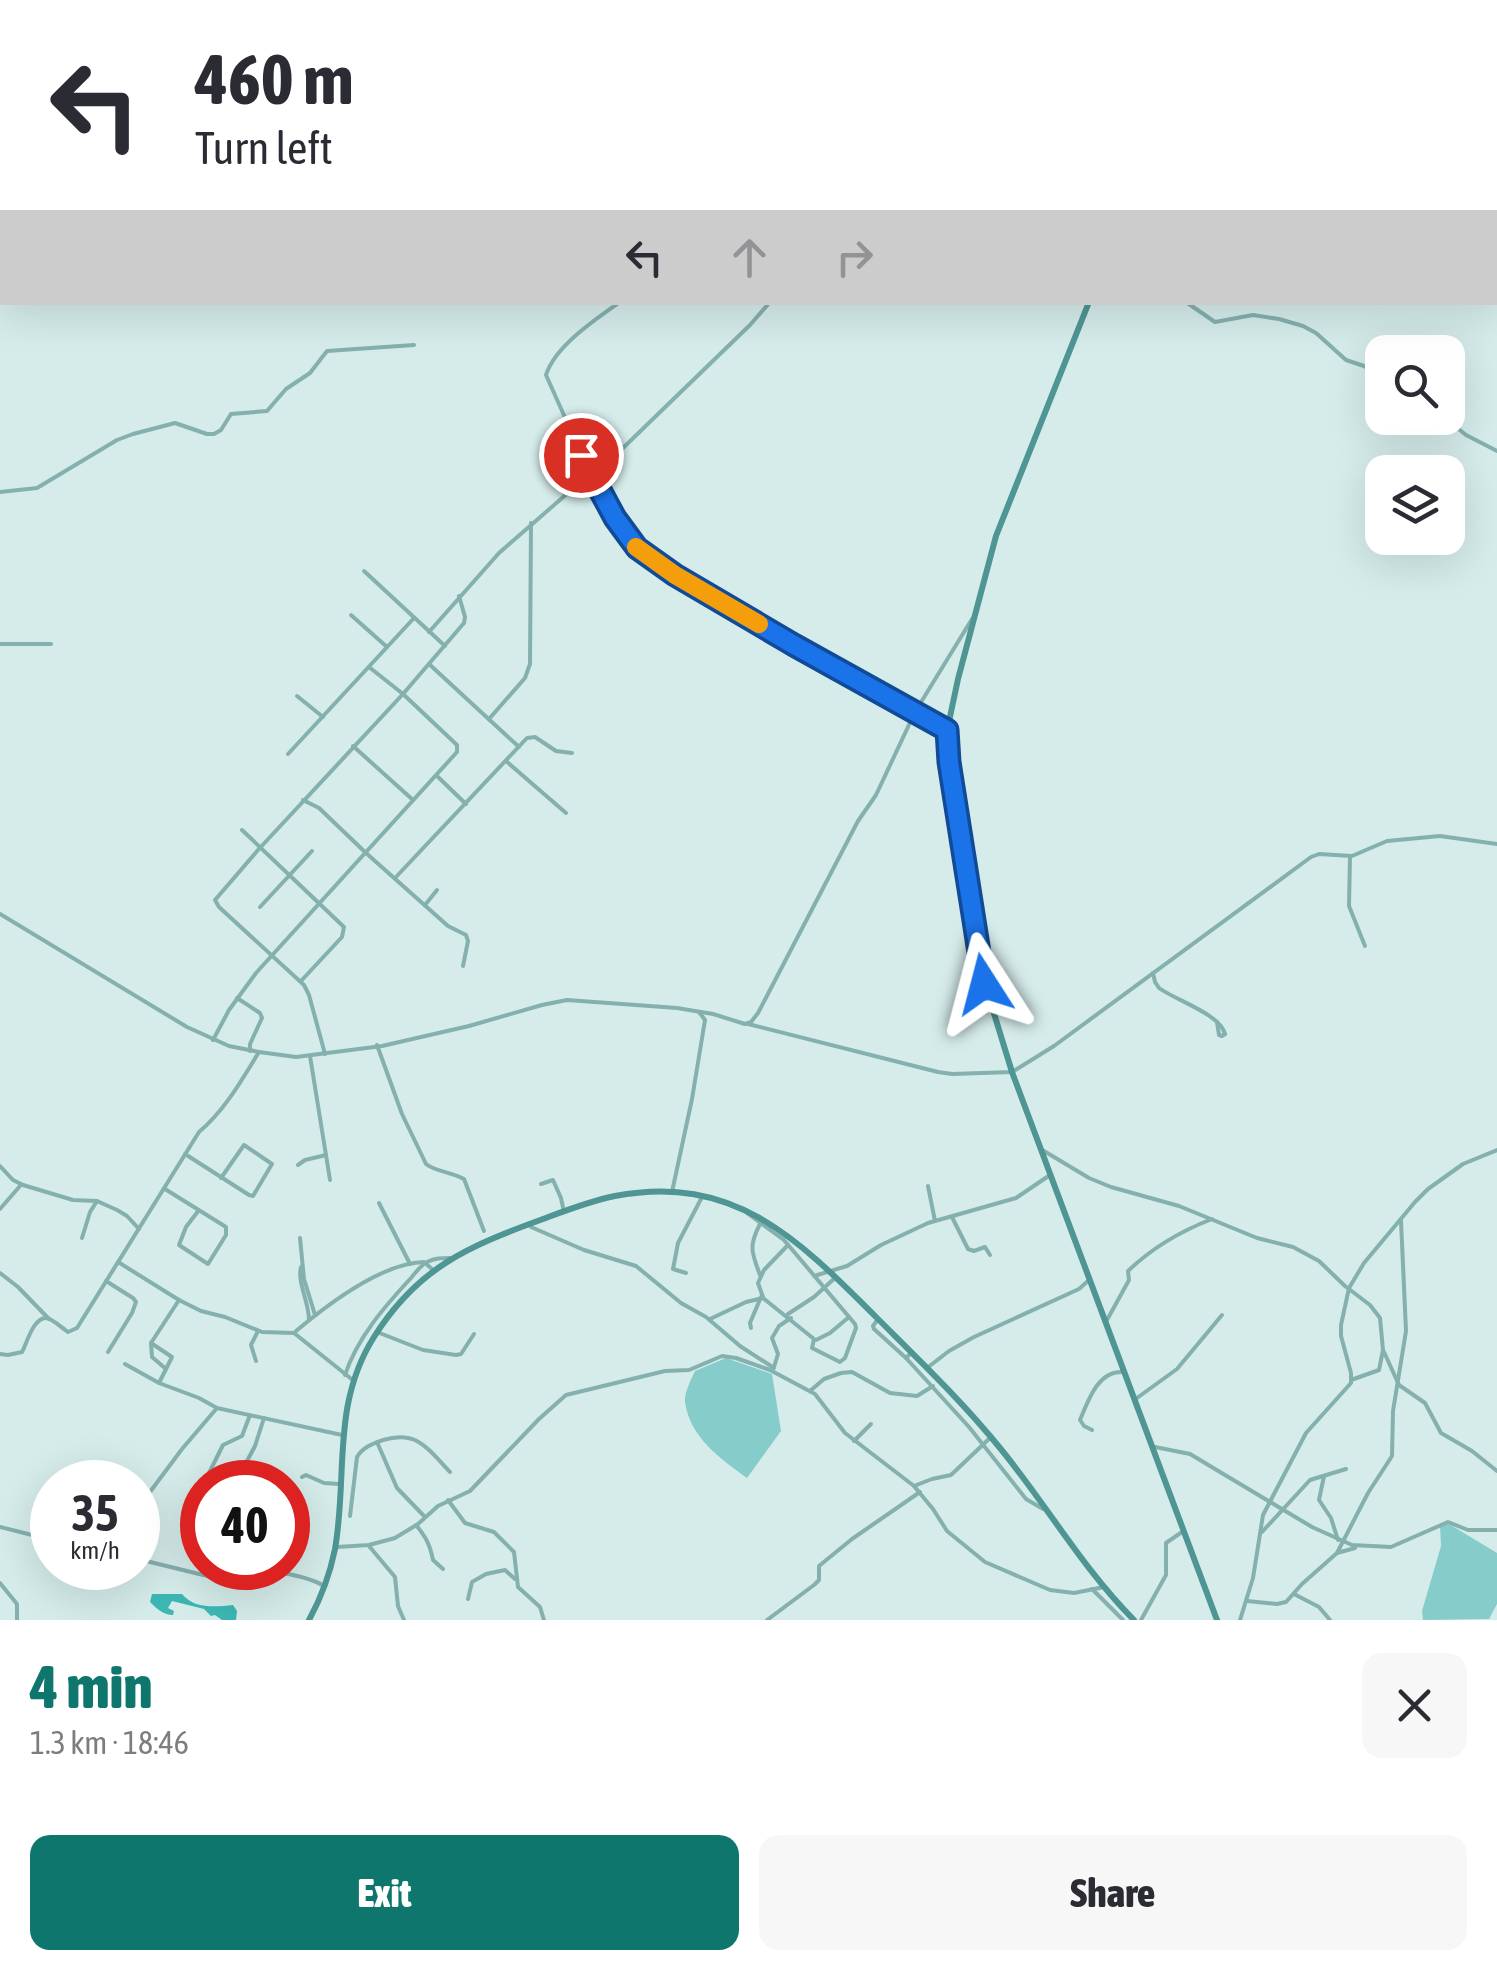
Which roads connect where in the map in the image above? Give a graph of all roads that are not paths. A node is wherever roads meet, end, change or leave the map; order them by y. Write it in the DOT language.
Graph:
graph roads {
  1 [pos="616,305"];
  2 [pos="767,305"];
  3 [pos="1088,305"];
  4 [pos="1190,305"];
  5 [pos="414,345"];
  6 [pos="1365,367"];
  7 [pos="1465,434"];
  8 [pos="1497,451"];
  9 [pos="592,478"];
  10 [pos="0,492"];
  11 [pos="531,523"];
  12 [pos="364,571"];
  13 [pos="459,596"];
  14 [pos="977,611"];
  15 [pos="351,616"];
  16 [pos="414,618"];
  17 [pos="429,632"];
  18 [pos="0,644"];
  19 [pos="52,644"];
  20 [pos="445,646"];
  21 [pos="387,648"];
  22 [pos="428,664"];
  23 [pos="369,666"];
  24 [pos="402,694"];
  25 [pos="297,696"];
  26 [pos="916,712"];
  27 [pos="322,717"];
  28 [pos="489,719"];
  29 [pos="947,730"];
  30 [pos="353,746"];
  31 [pos="519,746"];
  32 [pos="572,753"];
  33 [pos="288,754"];
  34 [pos="506,761"];
  35 [pos="437,776"];
  36 [pos="303,800"];
  37 [pos="415,801"];
  38 [pos="466,804"];
  39 [pos="566,814"];
  40 [pos="242,830"];
  41 [pos="1497,844"];
  42 [pos="259,848"];
  43 [pos="312,851"];
  44 [pos="366,853"];
  45 [pos="1350,857"];
  46 [pos="288,876"];
  47 [pos="395,878"];
  48 [pos="437,890"];
  49 [pos="319,904"];
  50 [pos="425,905"];
  51 [pos="260,906"];
  52 [pos="0,914"];
  53 [pos="1364,946"];
  54 [pos="272,955"];
  55 [pos="464,966"];
  56 [pos="1153,973"];
  57 [pos="301,981"];
  58 [pos="237,998"];
  59 [pos="699,1012"];
  60 [pos="713,1014"];
  61 [pos="705,1020"];
  62 [pos="1217,1022"];
  63 [pos="746,1024"];
  64 [pos="213,1040"];
  65 [pos="377,1046"];
  66 [pos="250,1051"];
  67 [pos="259,1052"];
  68 [pos="325,1054"];
  69 [pos="310,1056"];
  70 [pos="1012,1072"];
  71 [pos="1041,1149"];
  72 [pos="1497,1150"];
  73 [pos="185,1154"];
  74 [pos="326,1155"];
  75 [pos="298,1164"];
  76 [pos="0,1166"];
  77 [pos="1050,1175"];
  78 [pos="222,1178"];
  79 [pos="330,1180"];
  80 [pos="21,1184"];
  81 [pos="541,1184"];
  82 [pos="928,1186"];
  83 [pos="164,1189"];
  84 [pos="672,1192"];
  85 [pos="702,1197"];
  86 [pos="96,1201"];
  87 [pos="379,1203"];
  88 [pos="0,1209"];
  89 [pos="743,1209"];
  90 [pos="199,1210"];
  91 [pos="564,1212"];
  92 [pos="952,1216"];
  93 [pos="1212,1219"];
  94 [pos="935,1221"];
  95 [pos="1400,1221"];
  96 [pos="760,1224"];
  97 [pos="527,1225"];
  98 [pos="139,1229"];
  99 [pos="484,1231"];
  100 [pos="82,1238"];
  101 [pos="300,1238"];
  102 [pos="788,1245"];
  103 [pos="990,1255"];
  104 [pos="814,1257"];
  105 [pos="450,1258"];
  106 [pos="118,1261"];
  107 [pos="424,1262"];
  108 [pos="410,1264"];
  109 [pos="302,1265"];
  110 [pos="806,1266"];
  111 [pos="433,1270"];
  112 [pos="0,1273"];
  113 [pos="686,1273"];
  114 [pos="832,1274"];
  115 [pos="760,1275"];
  116 [pos="814,1276"];
  117 [pos="1089,1280"];
  118 [pos="106,1281"];
  119 [pos="824,1288"];
  120 [pos="1348,1288"];
  121 [pos="762,1298"];
  122 [pos="179,1300"];
  123 [pos="1222,1315"];
  124 [pos="315,1316"];
  125 [pos="789,1316"];
  126 [pos="849,1317"];
  127 [pos="48,1319"];
  128 [pos="710,1319"];
  129 [pos="309,1320"];
  130 [pos="1105,1324"];
  131 [pos="751,1328"];
  132 [pos="258,1330"];
  133 [pos="377,1332"];
  134 [pos="294,1333"];
  135 [pos="474,1334"];
  136 [pos="814,1342"];
  137 [pos="152,1343"];
  138 [pos="1383,1350"];
  139 [pos="108,1352"];
  140 [pos="0,1354"];
  141 [pos="909,1355"];
  142 [pos="845,1358"];
  143 [pos="256,1361"];
  144 [pos="125,1364"];
  145 [pos="927,1368"];
  146 [pos="166,1370"];
  147 [pos="774,1370"];
  148 [pos="1123,1372"];
  149 [pos="841,1373"];
  150 [pos="345,1376"];
  151 [pos="1351,1380"];
  152 [pos="354,1381"];
  153 [pos="159,1383"];
  154 [pos="1399,1385"];
  155 [pos="933,1386"];
  156 [pos="810,1391"];
  157 [pos="1133,1401"];
  158 [pos="217,1408"];
  159 [pos="250,1415"];
  160 [pos="264,1418"];
  161 [pos="871,1424"];
  162 [pos="1092,1430"];
  163 [pos="342,1436"];
  164 [pos="991,1437"];
  165 [pos="854,1440"];
  166 [pos="377,1442"];
  167 [pos="984,1446"];
  168 [pos="1150,1446"];
  169 [pos="216,1460"];
  170 [pos="248,1460"];
  171 [pos="1346,1468"];
  172 [pos="1497,1471"];
  173 [pos="450,1472"];
  174 [pos="310,1476"];
  175 [pos="1324,1476"];
  176 [pos="160,1478"];
  177 [pos="340,1484"];
  178 [pos="914,1486"];
  179 [pos="920,1492"];
  180 [pos="448,1500"];
  181 [pos="1270,1501"];
  182 [pos="1047,1509"];
  183 [pos="1284,1510"];
  184 [pos="350,1516"];
  185 [pos="424,1516"];
  186 [pos="416,1526"];
  187 [pos="0,1527"];
  188 [pos="1497,1530"];
  189 [pos="1182,1532"];
  190 [pos="30,1534"];
  191 [pos="1258,1536"];
  192 [pos="1341,1541"];
  193 [pos="368,1545"];
  194 [pos="335,1547"];
  195 [pos="1360,1547"];
  196 [pos="1338,1551"];
  197 [pos="160,1564"];
  198 [pos="443,1569"];
  199 [pos="0,1583"];
  200 [pos="517,1583"];
  201 [pos="324,1586"];
  202 [pos="1104,1587"];
  203 [pos="1092,1588"];
  204 [pos="1294,1594"];
  205 [pos="468,1599"];
  206 [pos="1247,1601"];
  207 [pos="17,1620"];
  208 [pos="308,1620"];
  209 [pos="404,1620"];
  210 [pos="544,1620"];
  211 [pos="767,1620"];
  212 [pos="1123,1620"];
  213 [pos="1138,1620"];
  214 [pos="1216,1620"];
  215 [pos="1240,1620"];
  216 [pos="1330,1620"];
  1 -- 9 [label="street"];
  2 -- 9 [label="street"];
  3 -- 14 [label="street"];
  4 -- 6 [label="street"];
  5 -- 10 [label="street"];
  7 -- 8 [label="street"];
  9 -- 11 [label="street"];
  9 -- 26 [label="street"];
  11 -- 13 [label="street"];
  11 -- 28 [label="street"];
  12 -- 16 [label="street"];
  13 -- 17 [label="street"];
  13 -- 20 [label="street"];
  14 -- 26 [label="street"];
  14 -- 29 [label="street"];
  15 -- 21 [label="street"];
  16 -- 17 [label="street"];
  16 -- 21 [label="street"];
  17 -- 20 [label="street"];
  18 -- 19 [label="street"];
  20 -- 22 [label="street"];
  21 -- 23 [label="street"];
  22 -- 24 [label="street"];
  22 -- 28 [label="street"];
  23 -- 24 [label="street"];
  23 -- 27 [label="street"];
  24 -- 30 [label="street"];
  24 -- 35 [label="street"];
  25 -- 27 [label="street"];
  26 -- 29 [label="street"];
  26 -- 63 [label="street"];
  27 -- 33 [label="street"];
  28 -- 31 [label="street"];
  29 -- 70 [label="street"];
  30 -- 36 [label="street"];
  30 -- 37 [label="street"];
  31 -- 32 [label="street"];
  31 -- 34 [label="street"];
  34 -- 38 [label="street"];
  34 -- 39 [label="street"];
  35 -- 37 [label="street"];
  35 -- 38 [label="street"];
  36 -- 42 [label="street"];
  36 -- 44 [label="street"];
  37 -- 44 [label="street"];
  38 -- 47 [label="street"];
  40 -- 42 [label="street"];
  41 -- 45 [label="street"];
  42 -- 46 [label="street"];
  42 -- 54 [label="street"];
  43 -- 46 [label="street"];
  44 -- 47 [label="street"];
  44 -- 49 [label="street"];
  45 -- 53 [label="street"];
  45 -- 56 [label="street"];
  46 -- 49 [label="street"];
  46 -- 51 [label="street"];
  47 -- 50 [label="street"];
  48 -- 50 [label="street"];
  49 -- 54 [label="street"];
  49 -- 57 [label="street"];
  50 -- 55 [label="street"];
  52 -- 64 [label="street"];
  54 -- 57 [label="street"];
  54 -- 58 [label="street"];
  56 -- 62 [label="street"];
  56 -- 70 [label="street"];
  57 -- 68 [label="street"];
  58 -- 64 [label="street"];
  58 -- 66 [label="street"];
  59 -- 60 [label="street"];
  59 -- 61 [label="street"];
  59 -- 65 [label="street"];
  60 -- 61 [label="street"];
  60 -- 63 [label="street"];
  61 -- 84 [label="street"];
  63 -- 70 [label="street"];
  64 -- 66 [label="street"];
  65 -- 68 [label="street"];
  65 -- 99 [label="street"];
  66 -- 67 [label="street"];
  67 -- 69 [label="street"];
  67 -- 73 [label="street"];
  68 -- 69 [label="street"];
  69 -- 74 [label="street"];
  70 -- 71 [label="street"];
  71 -- 77 [label="street"];
  71 -- 93 [label="street"];
  72 -- 95 [label="street"];
  73 -- 78 [label="street"];
  73 -- 83 [label="street"];
  74 -- 75 [label="street"];
  74 -- 79 [label="street"];
  76 -- 80 [label="street"];
  77 -- 92 [label="street"];
  77 -- 117 [label="street"];
  78 -- 78 [label="street"];
  80 -- 86 [label="street"];
  80 -- 88 [label="street"];
  81 -- 91 [label="street"];
  82 -- 94 [label="street"];
  83 -- 90 [label="street"];
  83 -- 98 [label="street"];
  84 -- 85 [label="street"];
  84 -- 91 [label="street"];
  85 -- 89 [label="street"];
  85 -- 113 [label="street"];
  86 -- 98 [label="street"];
  86 -- 100 [label="street"];
  87 -- 108 [label="street"];
  89 -- 96 [label="street"];
  89 -- 104 [label="street"];
  90 -- 90 [label="street"];
  91 -- 97 [label="street"];
  92 -- 94 [label="street"];
  92 -- 103 [label="street"];
  93 -- 120 [label="street"];
  93 -- 130 [label="street"];
  94 -- 114 [label="street"];
  95 -- 120 [label="street"];
  95 -- 154 [label="street"];
  96 -- 102 [label="street"];
  96 -- 115 [label="street"];
  97 -- 105 [label="street"];
  97 -- 128 [label="street"];
  98 -- 106 [label="street"];
  101 -- 109 [label="street"];
  102 -- 110 [label="street"];
  102 -- 115 [label="street"];
  104 -- 110 [label="street"];
  104 -- 114 [label="street"];
  105 -- 107 [label="street"];
  105 -- 111 [label="street"];
  106 -- 118 [label="street"];
  106 -- 122 [label="street"];
  107 -- 108 [label="street"];
  107 -- 111 [label="street"];
  107 -- 150 [label="street"];
  108 -- 124 [label="street"];
  109 -- 124 [label="street"];
  109 -- 129 [label="street"];
  110 -- 116 [label="street"];
  111 -- 133 [label="street"];
  112 -- 127 [label="street"];
  114 -- 116 [label="street"];
  114 -- 119 [label="street"];
  114 -- 141 [label="street"];
  115 -- 121 [label="street"];
  116 -- 119 [label="street"];
  117 -- 130 [label="street"];
  117 -- 145 [label="street"];
  118 -- 127 [label="street"];
  118 -- 139 [label="street"];
  119 -- 125 [label="street"];
  119 -- 126 [label="street"];
  120 -- 138 [label="street"];
  120 -- 151 [label="street"];
  121 -- 125 [label="street"];
  121 -- 128 [label="street"];
  121 -- 131 [label="street"];
  122 -- 132 [label="street"];
  122 -- 137 [label="street"];
  123 -- 157 [label="street"];
  124 -- 129 [label="street"];
  125 -- 136 [label="street"];
  125 -- 147 [label="street"];
  126 -- 136 [label="street"];
  126 -- 142 [label="street"];
  127 -- 140 [label="street"];
  128 -- 147 [label="street"];
  129 -- 134 [label="street"];
  130 -- 148 [label="street"];
  132 -- 134 [label="street"];
  132 -- 143 [label="street"];
  133 -- 135 [label="street"];
  133 -- 152 [label="street"];
  134 -- 150 [label="street"];
  136 -- 142 [label="street"];
  137 -- 146 [label="street"];
  137 -- 146 [label="street"];
  138 -- 151 [label="street"];
  138 -- 154 [label="street"];
  141 -- 145 [label="street"];
  141 -- 155 [label="street"];
  142 -- 149 [label="street"];
  144 -- 153 [label="street"];
  145 -- 164 [label="street"];
  146 -- 153 [label="street"];
  147 -- 156 [label="street"];
  147 -- 180 [label="street"];
  148 -- 157 [label="street"];
  148 -- 162 [label="street"];
  149 -- 155 [label="street"];
  149 -- 156 [label="street"];
  150 -- 152 [label="street"];
  151 -- 181 [label="street"];
  152 -- 163 [label="street"];
  153 -- 158 [label="street"];
  154 -- 172 [label="street"];
  154 -- 192 [label="street"];
  155 -- 167 [label="street"];
  156 -- 165 [label="street"];
  157 -- 168 [label="street"];
  158 -- 159 [label="street"];
  158 -- 176 [label="street"];
  159 -- 160 [label="street"];
  159 -- 169 [label="street"];
  160 -- 163 [label="street"];
  160 -- 170 [label="street"];
  161 -- 165 [label="street"];
  163 -- 177 [label="street"];
  164 -- 167 [label="street"];
  164 -- 182 [label="street"];
  165 -- 178 [label="street"];
  166 -- 173 [label="street"];
  166 -- 184 [label="street"];
  166 -- 185 [label="street"];
  167 -- 178 [label="street"];
  167 -- 182 [label="street"];
  168 -- 181 [label="street"];
  168 -- 189 [label="street"];
  171 -- 175 [label="street"];
  174 -- 177 [label="street"];
  175 -- 183 [label="street"];
  175 -- 192 [label="street"];
  177 -- 194 [label="street"];
  178 -- 179 [label="street"];
  179 -- 203 [label="street"];
  179 -- 211 [label="street"];
  180 -- 185 [label="street"];
  180 -- 200 [label="street"];
  181 -- 183 [label="street"];
  181 -- 191 [label="street"];
  182 -- 202 [label="street"];
  183 -- 191 [label="street"];
  183 -- 192 [label="street"];
  185 -- 186 [label="street"];
  186 -- 193 [label="street"];
  186 -- 198 [label="street"];
  187 -- 190 [label="street"];
  188 -- 195 [label="street"];
  189 -- 213 [label="street"];
  189 -- 214 [label="street"];
  191 -- 206 [label="street"];
  192 -- 195 [label="street"];
  192 -- 196 [label="street"];
  193 -- 194 [label="street"];
  193 -- 209 [label="street"];
  194 -- 201 [label="street"];
  195 -- 196 [label="street"];
  196 -- 204 [label="street"];
  197 -- 201 [label="street"];
  199 -- 207 [label="street"];
  200 -- 205 [label="street"];
  200 -- 210 [label="street"];
  201 -- 208 [label="street"];
  202 -- 203 [label="street"];
  202 -- 213 [label="street"];
  203 -- 212 [label="street"];
  204 -- 206 [label="street"];
  204 -- 216 [label="street"];
  206 -- 215 [label="street"];
}
